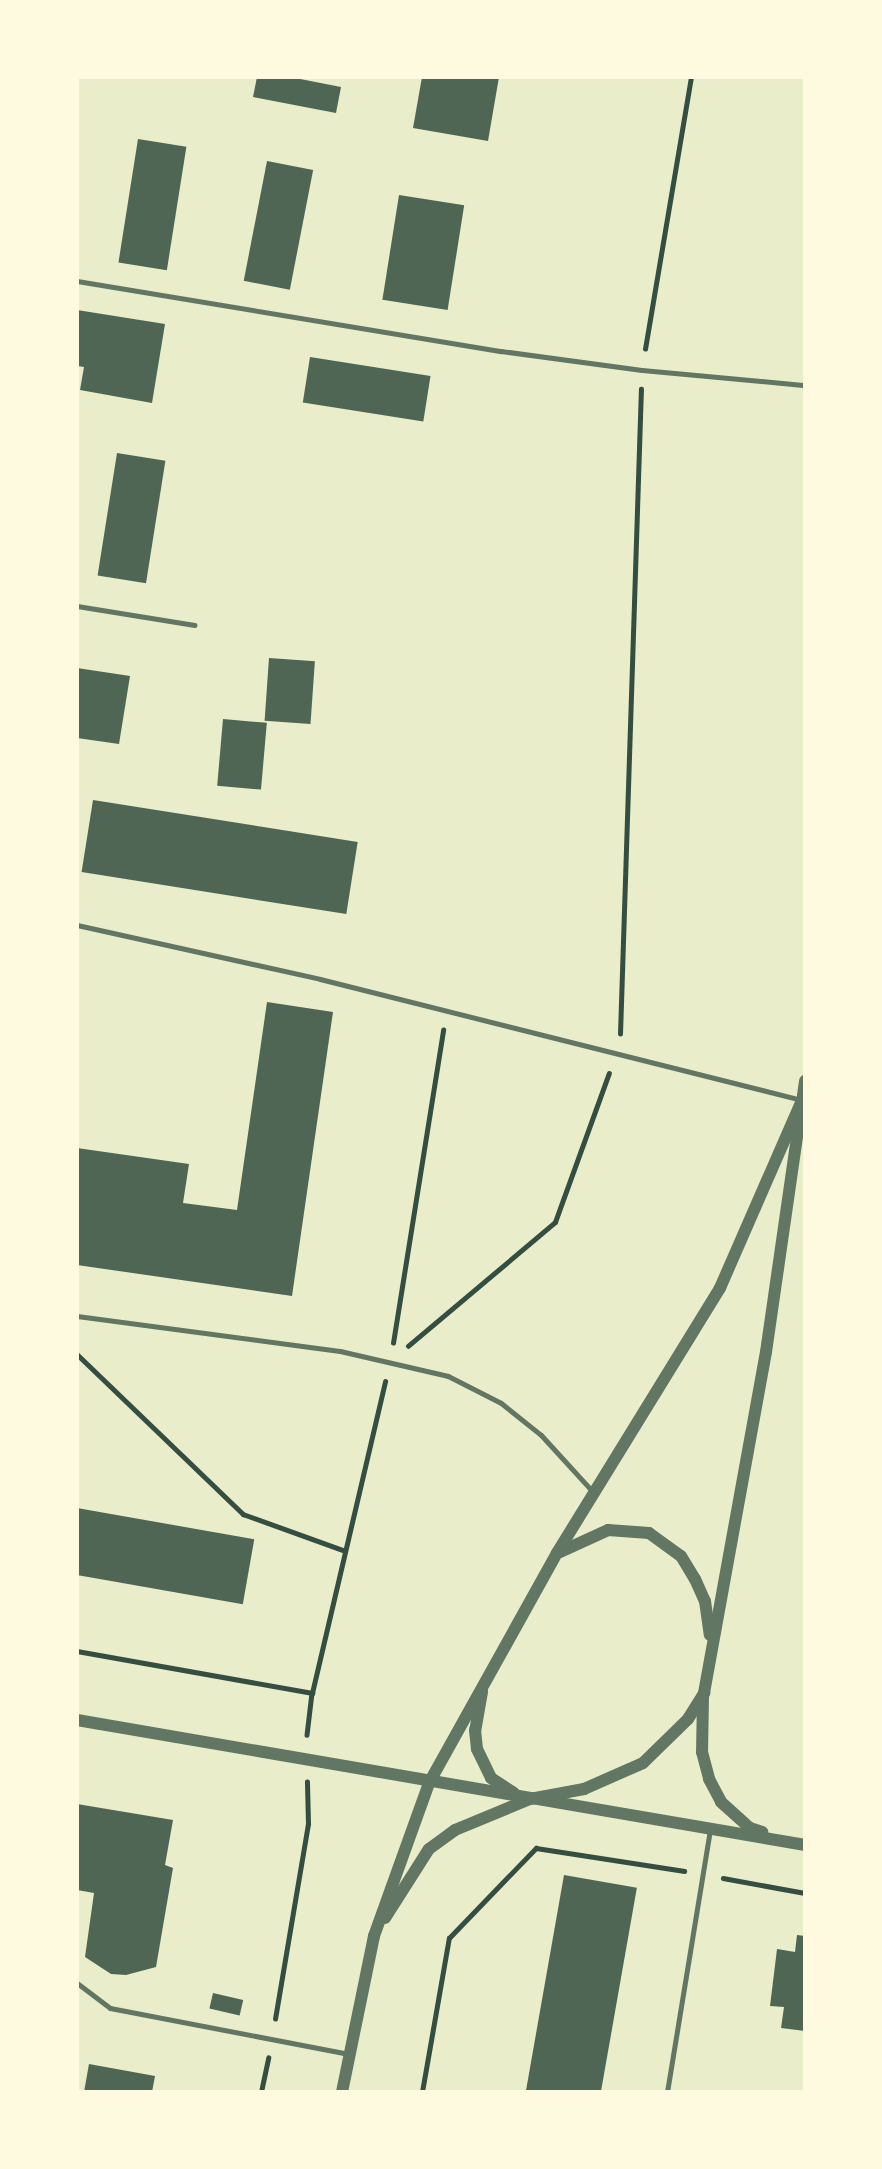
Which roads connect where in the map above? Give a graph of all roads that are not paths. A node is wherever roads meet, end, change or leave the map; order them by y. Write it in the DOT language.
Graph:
graph roads {
  1 [pos="77,281"];
  2 [pos="805,385"];
  3 [pos="77,606"];
  4 [pos="194,625"];
  5 [pos="77,925"];
  6 [pos="805,1081"];
  7 [pos="802,1100"];
  8 [pos="77,1316"];
  9 [pos="593,1492"];
  10 [pos="557,1553"];
  11 [pos="709,1667"];
  12 [pos="489,1668"];
  13 [pos="704,1693"];
  14 [pos="77,1720"];
  15 [pos="429,1783"];
  16 [pos="530,1799"];
  17 [pos="710,1829"];
  18 [pos="800,1845"];
  19 [pos="374,1936"];
  20 [pos="77,1983"];
  21 [pos="348,2054"];
  22 [pos="342,2092"];
  23 [pos="667,2092"];
  1 -- 2 [label="lane"];
  3 -- 4 [label="lane"];
  5 -- 7 [label="lane"];
  6 -- 7 [label="street"];
  7 -- 9 [label="street"];
  7 -- 11 [label="street"];
  8 -- 9 [label="lane"];
  9 -- 10 [label="street"];
  10 -- 11 [label="street"];
  10 -- 12 [label="street"];
  11 -- 13 [label="street"];
  12 -- 15 [label="street"];
  12 -- 16 [label="street"];
  13 -- 16 [label="street"];
  13 -- 18 [label="street"];
  14 -- 15 [label="street"];
  15 -- 16 [label="street"];
  15 -- 19 [label="street"];
  16 -- 17 [label="street"];
  16 -- 19 [label="street"];
  17 -- 18 [label="street"];
  17 -- 23 [label="lane"];
  19 -- 21 [label="street"];
  20 -- 21 [label="lane"];
  21 -- 22 [label="street"];
}
